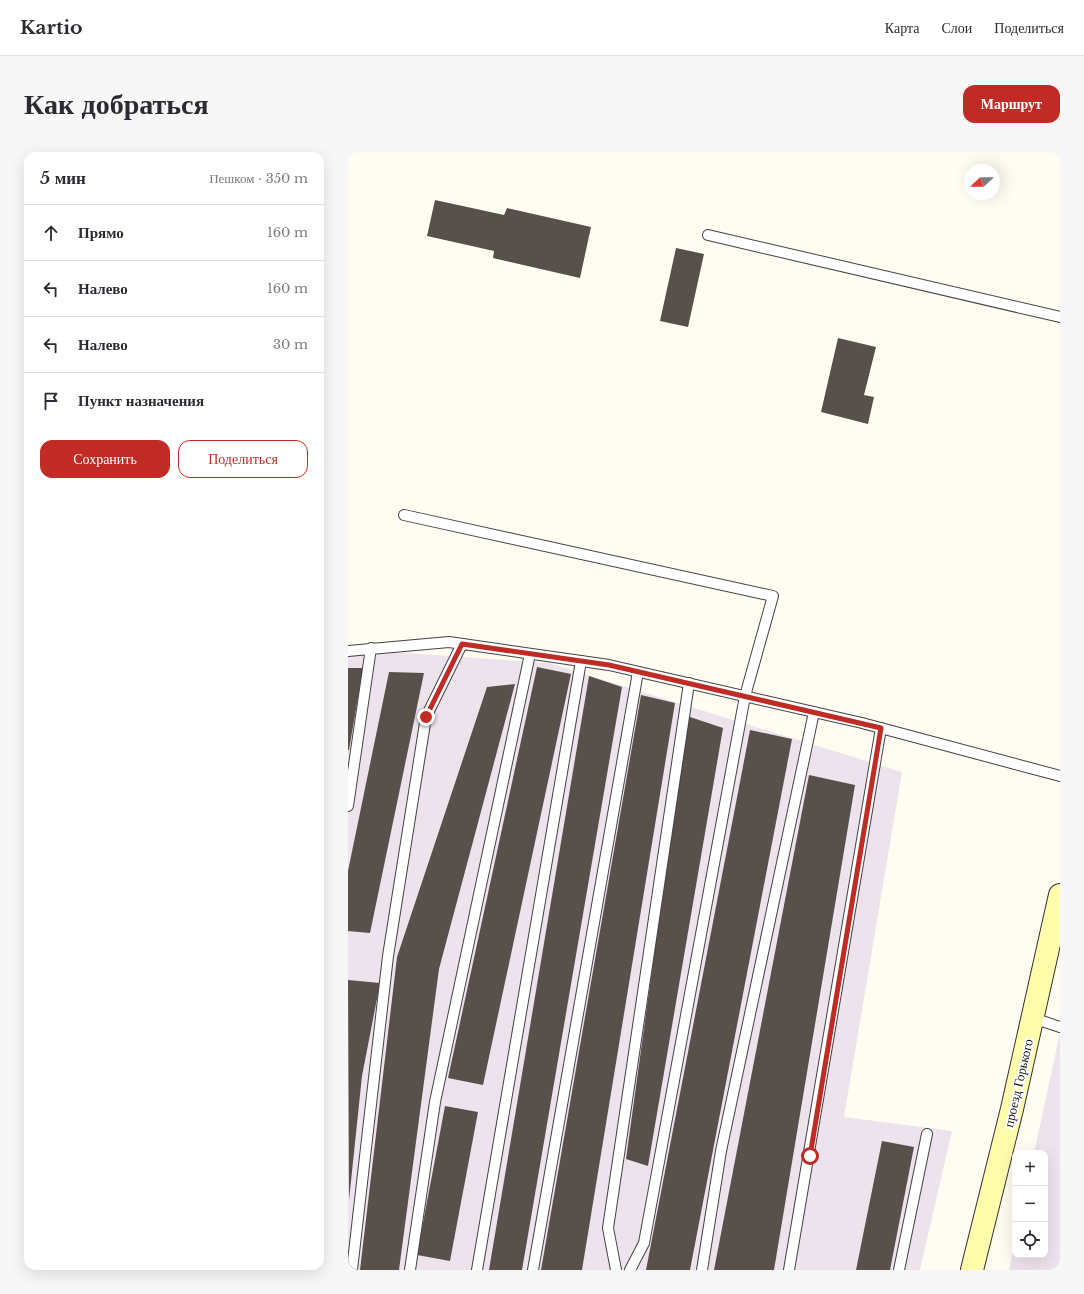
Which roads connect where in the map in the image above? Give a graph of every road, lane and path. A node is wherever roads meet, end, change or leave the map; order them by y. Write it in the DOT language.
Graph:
graph roads {
  1 [pos="708,235"];
  2 [pos="1060,317"];
  3 [pos="404,515"];
  4 [pos="462,644"];
  5 [pos="371,648"];
  6 [pos="348,651"];
  7 [pos="530,654"];
  8 [pos="581,661"];
  9 [pos="638,672"];
  10 [pos="689,684"];
  11 [pos="746,696"];
  12 [pos="814,712"];
  13 [pos="881,728"];
  14 [pos="1060,776"];
  15 [pos="348,806"];
  16 [pos="1060,895"];
  17 [pos="1032,1018"];
  18 [pos="1060,1026"];
  19 [pos="927,1134"];
  20 [pos="352,1270"];
  21 [pos="410,1270"];
  22 [pos="477,1270"];
  23 [pos="532,1270"];
  24 [pos="616,1270"];
  25 [pos="630,1270"];
  26 [pos="702,1270"];
  27 [pos="790,1270"];
  28 [pos="898,1270"];
  29 [pos="972,1270"];
  1 -- 2 [label="lane"];
  3 -- 11 [label="lane"];
  4 -- 5 [label="lane"];
  4 -- 7 [label="lane"];
  4 -- 20 [label="lane"];
  5 -- 6 [label="lane"];
  5 -- 15 [label="lane"];
  7 -- 8 [label="lane"];
  7 -- 21 [label="lane"];
  8 -- 9 [label="lane"];
  8 -- 22 [label="lane"];
  9 -- 10 [label="lane"];
  9 -- 23 [label="lane"];
  10 -- 11 [label="lane"];
  10 -- 24 [label="lane"];
  11 -- 12 [label="lane"];
  11 -- 25 [label="lane"];
  12 -- 13 [label="lane"];
  12 -- 26 [label="lane"];
  13 -- 14 [label="lane"];
  13 -- 27 [label="lane"];
  16 -- 17 [label="main road, проезд Горького"];
  17 -- 18 [label="lane"];
  17 -- 29 [label="main road, проезд Горького"];
  19 -- 28 [label="lane"];
}
